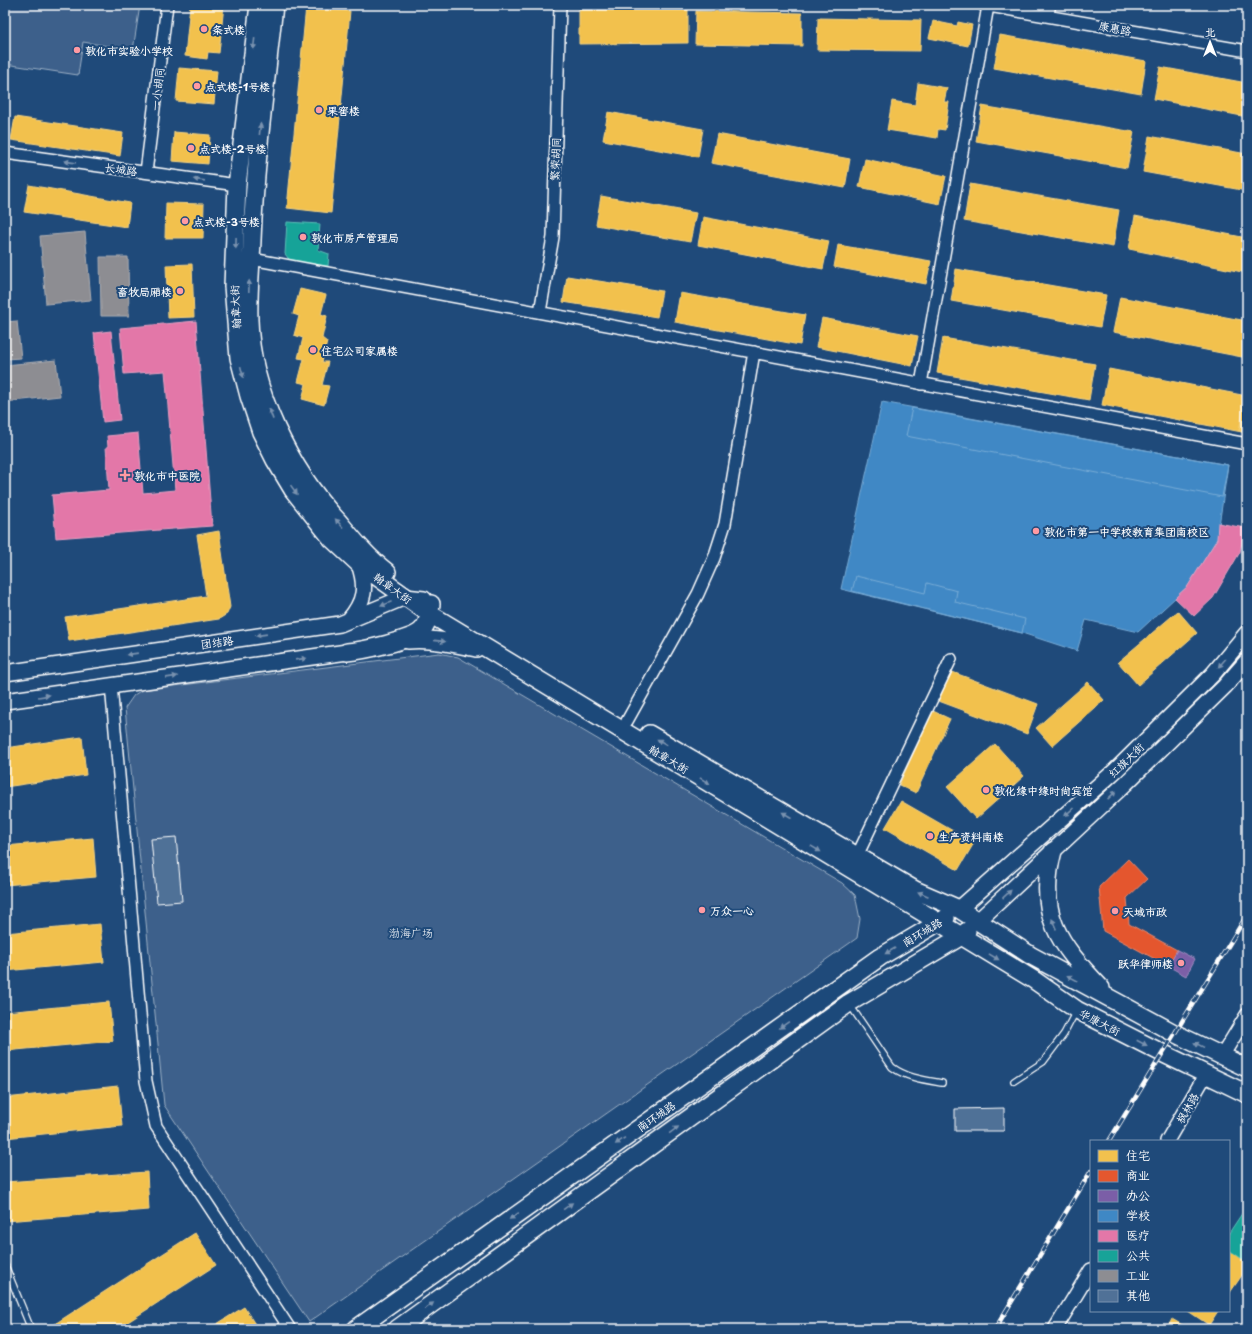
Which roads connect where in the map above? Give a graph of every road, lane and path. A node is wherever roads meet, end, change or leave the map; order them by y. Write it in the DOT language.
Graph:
graph roads {
  1 [pos="168,5"];
  2 [pos="259,5"];
  3 [pos="274,5"];
  4 [pos="560,5"];
  5 [pos="985,5"];
  6 [pos="1050,5"];
  7 [pos="1048,16"];
  8 [pos="1247,51"];
  9 [pos="5,154"];
  10 [pos="146,172"];
  11 [pos="237,185"];
  12 [pos="252,259"];
  13 [pos="540,312"];
  14 [pos="754,352"];
  15 [pos="921,384"];
  16 [pos="1247,444"];
  17 [pos="359,564"];
  18 [pos="405,597"];
  19 [pos="428,605"];
  20 [pos="348,620"];
  21 [pos="1247,633"];
  22 [pos="401,640"];
  23 [pos="347,652"];
  24 [pos="492,652"];
  25 [pos="951,659"];
  26 [pos="1247,661"];
  27 [pos="5,673"];
  28 [pos="111,686"];
  29 [pos="5,701"];
  30 [pos="627,721"];
  31 [pos="1053,851"];
  32 [pos="857,856"];
  33 [pos="959,909"];
  34 [pos="979,920"];
  35 [pos="938,924"];
  36 [pos="960,937"];
  37 [pos="1111,999"];
  38 [pos="849,1004"];
  39 [pos="1077,1010"];
  40 [pos="1247,1016"];
  41 [pos="1222,1056"];
  42 [pos="1247,1068"];
  43 [pos="1206,1074"];
  44 [pos="1014,1081"];
  45 [pos="942,1083"];
  46 [pos="1247,1094"];
  47 [pos="1168,1140"];
  48 [pos="5,1265"];
  49 [pos="1090,1272"];
  50 [pos="31,1329"];
  51 [pos="290,1329"];
  52 [pos="356,1329"];
  53 [pos="397,1329"];
  54 [pos="1055,1329"];
  1 -- 10 [label="street, 一小胡同"];
  2 -- 11 [label="main road, 翰章大街, one-way"];
  12 -- 3 [label="main road, 翰章大街, one-way"];
  4 -- 13 [label="street, 繁荣胡同"];
  5 -- 7 [label="street, 康惠路"];
  5 -- 15 [label="street"];
  6 -- 7 [label="street"];
  7 -- 8 [label="street, 康惠路"];
  10 -- 9 [label="street, 长城路, one-way"];
  11 -- 10 [label="street, 长城路, one-way"];
  11 -- 17 [label="main road, 翰章大街, one-way"];
  12 -- 13 [label="street"];
  19 -- 12 [label="main road, 翰章大街, one-way"];
  13 -- 14 [label="street"];
  14 -- 15 [label="street"];
  14 -- 30 [label="street"];
  15 -- 16 [label="street"];
  17 -- 18 [label="main road, 翰章大街"];
  17 -- 20 [label="main road"];
  18 -- 19 [label="main road, 翰章大街"];
  18 -- 20 [label="main road, 团结路, one-way"];
  19 -- 22 [label="main road"];
  19 -- 24 [label="main road, 翰章大街"];
  19 -- 30 [label="main road, 翰章大街"];
  20 -- 27 [label="main road, 团结路, one-way"];
  21 -- 33 [label="main road, 红旗大街, one-way"];
  22 -- 23 [label="main road"];
  22 -- 24 [label="main road, one-way"];
  28 -- 23 [label="main road, one-way"];
  24 -- 35 [label="main road, 翰章大街, one-way"];
  25 -- 32 [label="street"];
  31 -- 26 [label="main road, 红旗大街, one-way"];
  29 -- 28 [label="main road, one-way"];
  28 -- 51 [label="street"];
  32 -- 30 [label="main road, 翰章大街, one-way"];
  34 -- 31 [label="main road, 红旗大街, one-way"];
  37 -- 31 [label="main road, one-way"];
  33 -- 32 [label="main road, 翰章大街, one-way"];
  33 -- 34 [label="main road, 翰章大街"];
  33 -- 35 [label="main road, 南环城路"];
  34 -- 36 [label="main road, 南环城路"];
  37 -- 34 [label="main road, one-way"];
  35 -- 36 [label="main road, 翰章大街"];
  35 -- 52 [label="main road, 南环城路, one-way"];
  36 -- 38 [label="main road, 南环城路"];
  36 -- 39 [label="main road, 华康大街, one-way"];
  41 -- 37 [label="main road, one-way"];
  38 -- 45 [label="lane"];
  53 -- 38 [label="main road, 南环城路, one-way"];
  39 -- 43 [label="main road, 华康大街, one-way"];
  39 -- 44 [label="lane"];
  40 -- 41 [label="street"];
  41 -- 42 [label="main road"];
  43 -- 46 [label="main road, 华康大街"];
  43 -- 47 [label="street, 枫林路"];
  48 -- 50 [label="lane"];
  49 -- 54 [label="street"];
}
